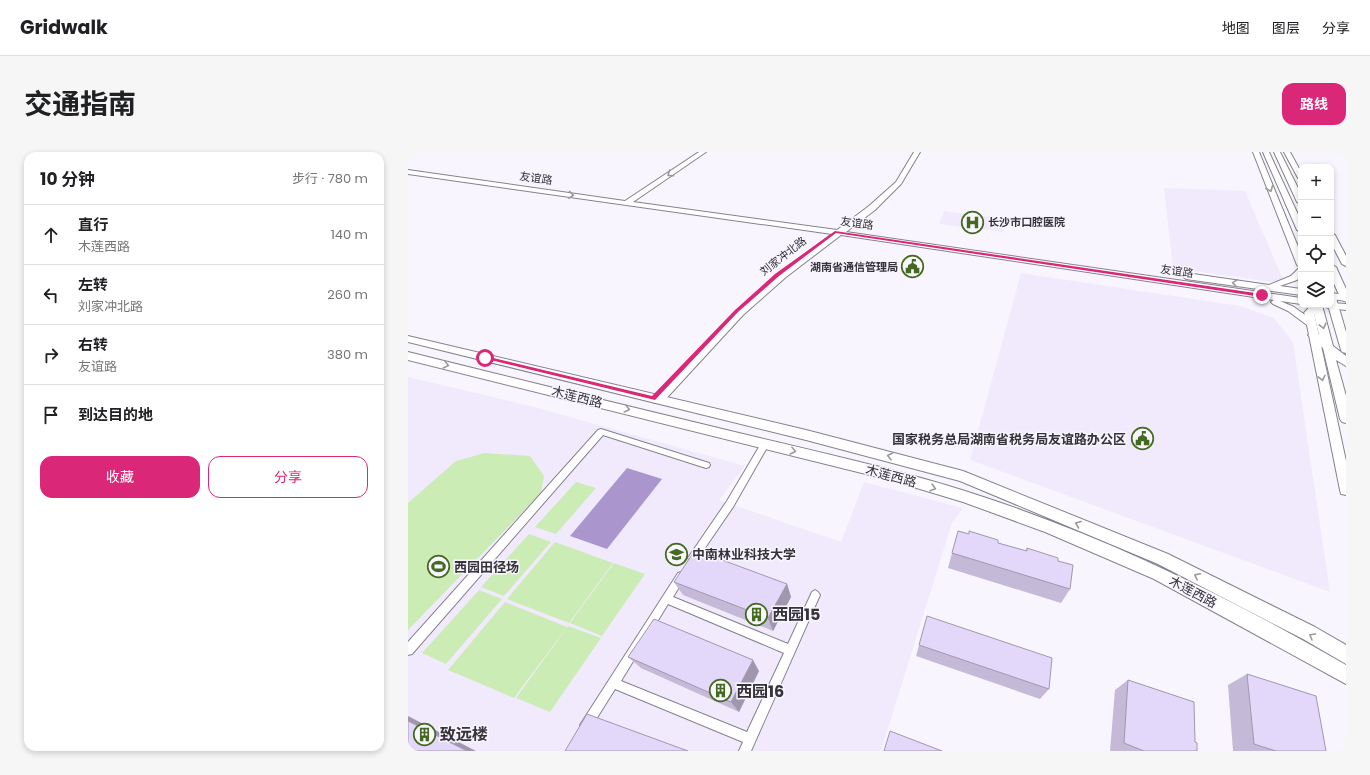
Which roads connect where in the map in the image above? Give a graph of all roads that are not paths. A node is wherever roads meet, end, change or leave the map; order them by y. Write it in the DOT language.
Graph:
graph roads {
  1 [pos="911,152"];
  2 [pos="917,152"];
  3 [pos="1256,152"];
  4 [pos="1266,152"];
  5 [pos="1277,152"];
  6 [pos="1287,152"];
  7 [pos="705,154"];
  8 [pos="408,166"];
  9 [pos="408,172"];
  10 [pos="1298,172"];
  11 [pos="665,186"];
  12 [pos="1300,200"];
  13 [pos="636,201"];
  14 [pos="1298,223"];
  15 [pos="840,230"];
  16 [pos="1332,236"];
  17 [pos="1298,257"];
  18 [pos="1346,264"];
  19 [pos="1300,272"];
  20 [pos="1334,272"];
  21 [pos="1270,287"];
  22 [pos="1298,292"];
  23 [pos="1262,295"];
  24 [pos="1346,298"];
  25 [pos="1334,300"];
  26 [pos="1298,301"];
  27 [pos="1334,302"];
  28 [pos="1346,307"];
  29 [pos="1313,308"];
  30 [pos="1317,308"];
  31 [pos="1333,308"];
  32 [pos="1311,324"];
  33 [pos="1313,335"];
  34 [pos="408,339"];
  35 [pos="1329,348"];
  36 [pos="1346,350"];
  37 [pos="408,356"];
  38 [pos="1346,362"];
  39 [pos="656,399"];
  40 [pos="1346,419"];
  41 [pos="765,444"];
  42 [pos="706,465"];
  43 [pos="1346,490"];
  44 [pos="815,595"];
  45 [pos="667,599"];
  46 [pos="408,650"];
  47 [pos="790,650"];
  48 [pos="1346,655"];
  49 [pos="1346,675"];
  50 [pos="613,682"];
  51 [pos="581,732"];
  52 [pos="750,739"];
  53 [pos="745,751"];
  1 -- 15 [label="main road, 刘家冲北路"];
  2 -- 15 [label="main road, 刘家冲北路"];
  3 -- 17 [label="main road, one-way"];
  4 -- 14 [label="main road"];
  5 -- 12 [label="main road"];
  6 -- 10 [label="main road"];
  7 -- 11 [label="main road"];
  7 -- 13 [label="main road, one-way"];
  8 -- 13 [label="main road, 友谊路"];
  9 -- 13 [label="main road, 友谊路, one-way"];
  13 -- 15 [label="main road, 友谊路"];
  13 -- 15 [label="main road, 友谊路"];
  21 -- 15 [label="main road, 友谊路, one-way"];
  15 -- 23 [label="main road, 友谊路"];
  15 -- 39 [label="main road, 刘家冲北路"];
  16 -- 18 [label="main road"];
  19 -- 21 [label="main road"];
  20 -- 24 [label="main road"];
  21 -- 22 [label="main road, 友谊路"];
  23 -- 26 [label="main road, 友谊路"];
  23 -- 32 [label="main road"];
  24 -- 25 [label="main road"];
  27 -- 28 [label="main road"];
  29 -- 32 [label="main road"];
  30 -- 35 [label="main road, one-way"];
  31 -- 36 [label="main road"];
  32 -- 33 [label="main road"];
  33 -- 35 [label="main road"];
  33 -- 43 [label="main road, one-way"];
  34 -- 39 [label="main road, 木莲西路"];
  35 -- 38 [label="main road"];
  35 -- 40 [label="main road"];
  37 -- 41 [label="main road, 木莲西路, one-way"];
  48 -- 39 [label="main road, 木莲西路, one-way"];
  41 -- 45 [label="street"];
  41 -- 49 [label="main road, 木莲西路, one-way"];
  42 -- 46 [label="street"];
  44 -- 47 [label="street"];
  45 -- 47 [label="street"];
  45 -- 50 [label="street"];
  47 -- 52 [label="street"];
  50 -- 51 [label="street"];
  50 -- 52 [label="street"];
  52 -- 53 [label="street"];
}
